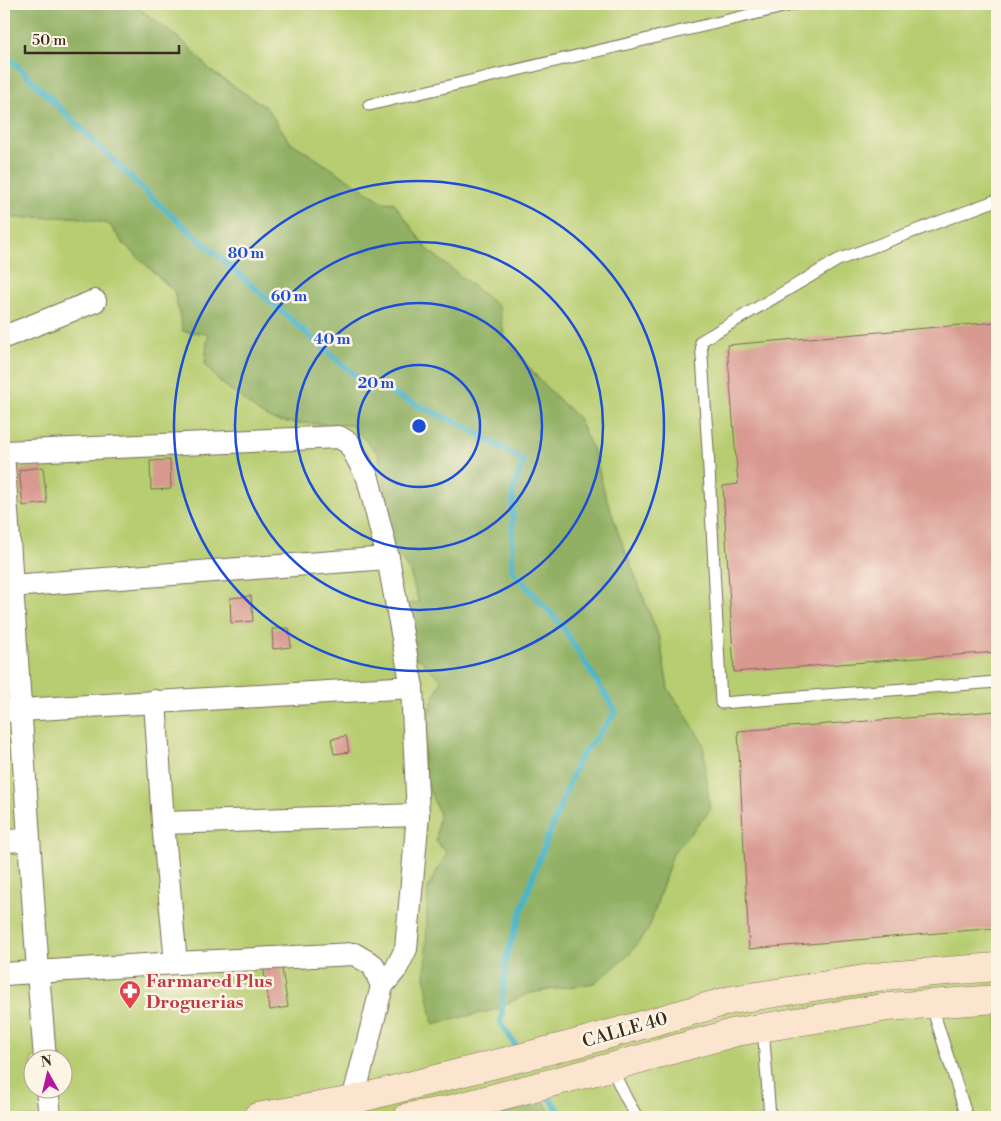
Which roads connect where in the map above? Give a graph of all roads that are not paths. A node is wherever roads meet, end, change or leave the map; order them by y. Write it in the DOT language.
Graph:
graph roads {
  1 [pos="796,4"];
  2 [pos="369,105"];
  3 [pos="997,200"];
  4 [pos="95,301"];
  5 [pos="4,337"];
  6 [pos="4,452"];
  7 [pos="4,466"];
  8 [pos="388,558"];
  9 [pos="11,586"];
  10 [pos="997,682"];
  11 [pos="412,687"];
  12 [pos="155,701"];
  13 [pos="12,710"];
  14 [pos="418,815"];
  15 [pos="163,823"];
  16 [pos="28,840"];
  17 [pos="4,841"];
  18 [pos="176,963"];
  19 [pos="997,967"];
  20 [pos="38,972"];
  21 [pos="4,974"];
  22 [pos="382,986"];
  23 [pos="997,999"];
  24 [pos="931,1004"];
  25 [pos="762,1028"];
  26 [pos="44,1048"];
  27 [pos="599,1070"];
  28 [pos="48,1098"];
  29 [pos="353,1109"];
  30 [pos="50,1117"];
  31 [pos="257,1117"];
  32 [pos="408,1117"];
  33 [pos="637,1117"];
  34 [pos="770,1117"];
  35 [pos="967,1117"];
  1 -- 2 [label="lane"];
  3 -- 10 [label="lane"];
  4 -- 5 [label="street"];
  6 -- 8 [label="street"];
  7 -- 9 [label="street"];
  8 -- 9 [label="street"];
  8 -- 11 [label="street"];
  9 -- 13 [label="street"];
  11 -- 12 [label="street"];
  11 -- 14 [label="street"];
  12 -- 13 [label="street"];
  12 -- 15 [label="street"];
  13 -- 16 [label="street"];
  14 -- 15 [label="street"];
  14 -- 22 [label="street"];
  15 -- 18 [label="street"];
  16 -- 17 [label="street"];
  16 -- 20 [label="street"];
  18 -- 20 [label="street"];
  18 -- 22 [label="street"];
  19 -- 29 [label="main road, CALLE 40"];
  20 -- 21 [label="street"];
  20 -- 26 [label="street"];
  22 -- 29 [label="street"];
  23 -- 24 [label="main road, CALLE 40"];
  24 -- 25 [label="main road, CALLE 40"];
  24 -- 35 [label="lane"];
  25 -- 27 [label="main road, CALLE 40"];
  25 -- 34 [label="lane"];
  27 -- 32 [label="main road, CALLE 40"];
  27 -- 33 [label="lane"];
  28 -- 30 [label="street"];
  29 -- 31 [label="main road, CALLE 40"];
}
